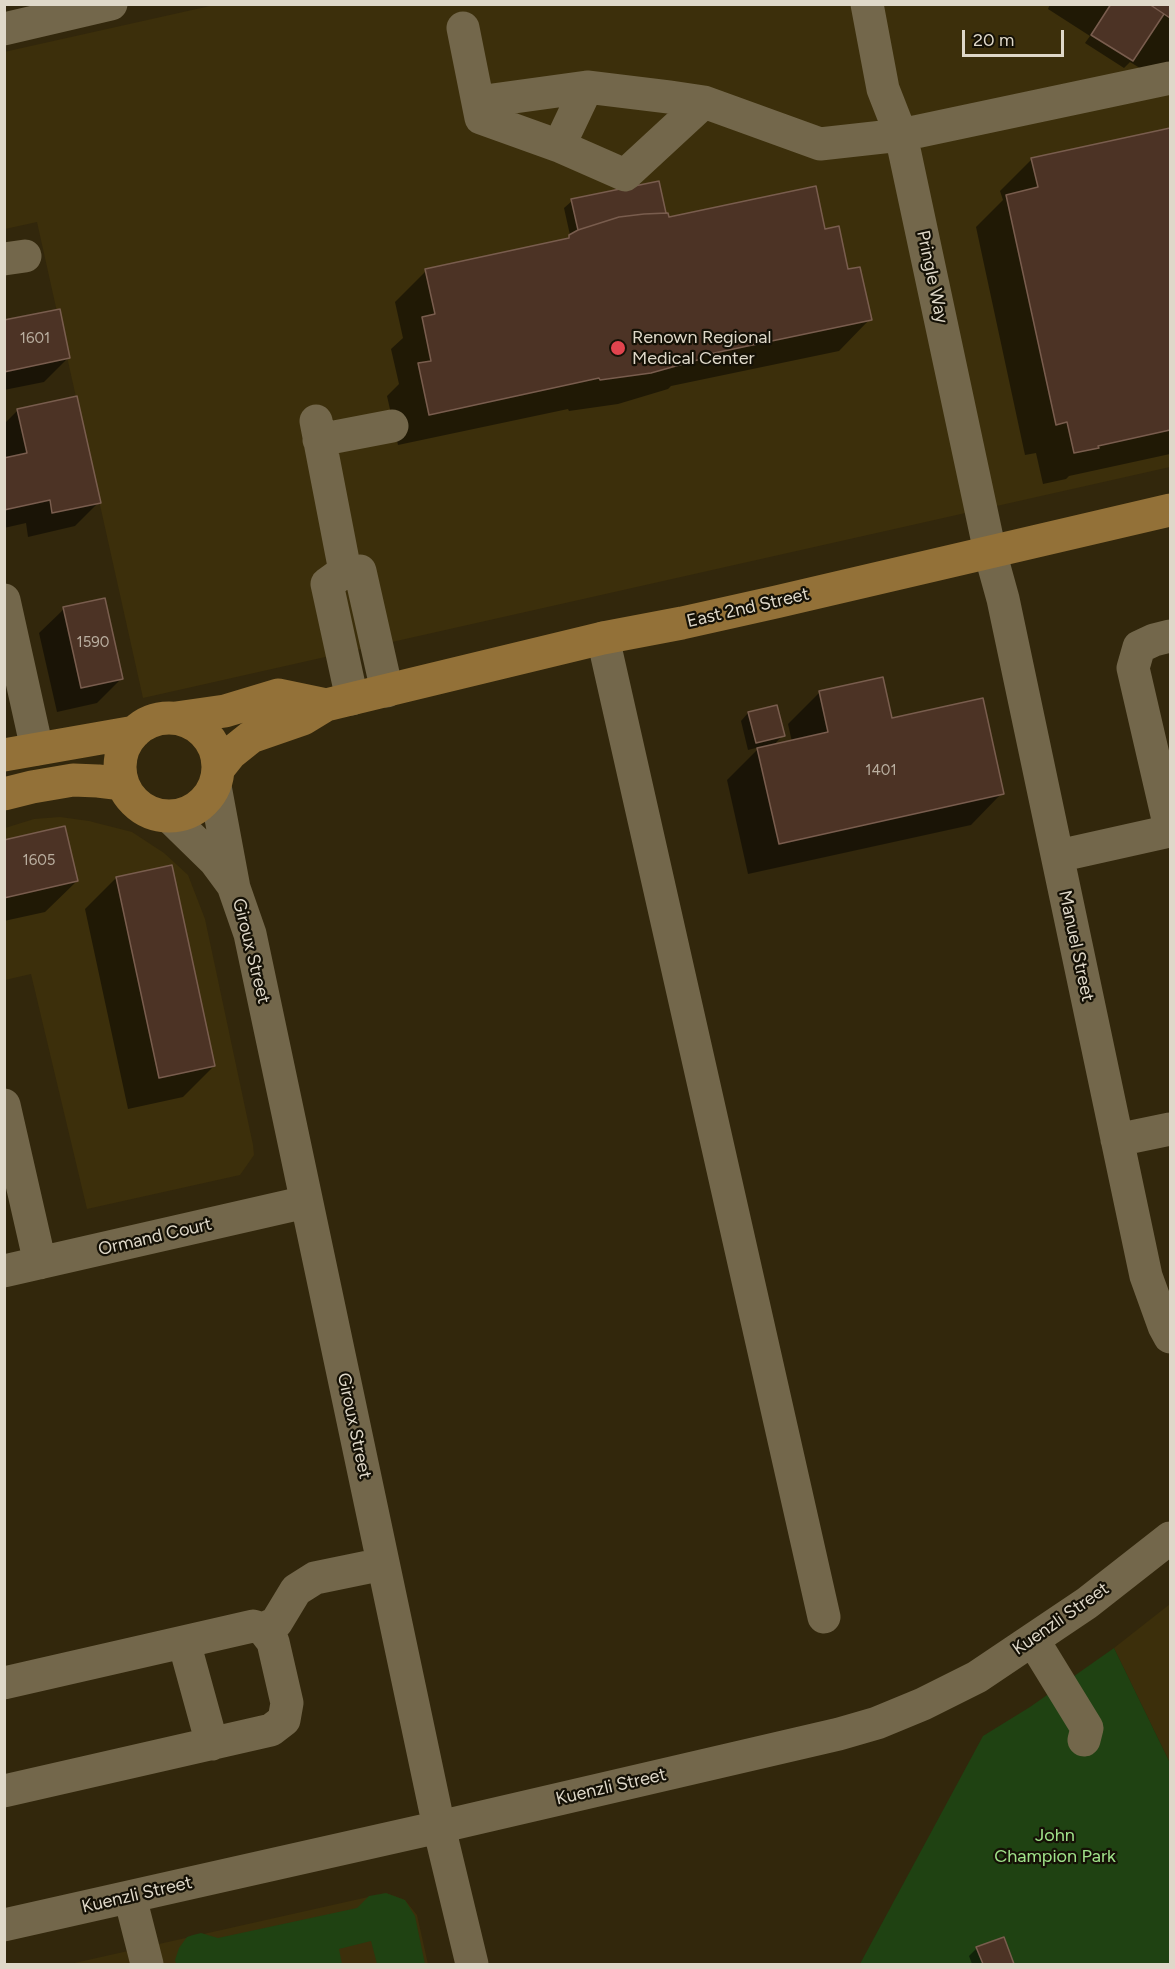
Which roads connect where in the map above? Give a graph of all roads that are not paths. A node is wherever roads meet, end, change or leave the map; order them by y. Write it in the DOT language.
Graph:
graph roads {
  1 [pos="111,4"];
  2 [pos="867,4"];
  3 [pos="463,28"];
  4 [pos="4,29"];
  5 [pos="1170,78"];
  6 [pos="587,87"];
  7 [pos="478,102"];
  8 [pos="704,102"];
  9 [pos="901,135"];
  10 [pos="559,146"];
  11 [pos="392,426"];
  12 [pos="1170,510"];
  13 [pos="990,552"];
  14 [pos="352,571"];
  15 [pos="4,600"];
  16 [pos="1170,636"];
  17 [pos="603,638"];
  18 [pos="387,691"];
  19 [pos="339,702"];
  20 [pos="176,718"];
  21 [pos="135,732"];
  22 [pos="37,749"];
  23 [pos="4,755"];
  24 [pos="217,777"];
  25 [pos="123,784"];
  26 [pos="4,794"];
  27 [pos="170,817"];
  28 [pos="1170,829"];
  29 [pos="1058,856"];
  30 [pos="234,888"];
  31 [pos="4,1105"];
  32 [pos="1170,1129"];
  33 [pos="1117,1140"];
  34 [pos="306,1202"];
  35 [pos="40,1263"];
  36 [pos="4,1271"];
  37 [pos="1170,1337"];
  38 [pos="1170,1538"];
  39 [pos="383,1564"];
  40 [pos="824,1617"];
  41 [pos="263,1629"];
  42 [pos="1033,1640"];
  43 [pos="184,1642"];
  44 [pos="4,1683"];
  45 [pos="1084,1740"];
  46 [pos="212,1744"];
  47 [pos="4,1791"];
  48 [pos="439,1827"];
  49 [pos="130,1897"];
  50 [pos="4,1925"];
  51 [pos="147,1965"];
  52 [pos="472,1965"];
  1 -- 4 [label="street"];
  2 -- 9 [label="street, Pringle Way"];
  3 -- 7 [label="street"];
  5 -- 9 [label="street"];
  6 -- 7 [label="street"];
  6 -- 8 [label="street"];
  6 -- 10 [label="street"];
  7 -- 10 [label="street"];
  8 -- 9 [label="street"];
  8 -- 10 [label="street"];
  9 -- 13 [label="street, Pringle Way"];
  11 -- 14 [label="street"];
  12 -- 13 [label="main road, East 2nd Street"];
  13 -- 17 [label="main road, East 2nd Street"];
  13 -- 29 [label="street, Manuel Street"];
  14 -- 18 [label="street"];
  14 -- 19 [label="street"];
  15 -- 22 [label="street"];
  16 -- 28 [label="street"];
  17 -- 18 [label="main road, East 2nd Street"];
  17 -- 40 [label="street"];
  18 -- 19 [label="main road, East 2nd Street"];
  19 -- 20 [label="main road, East 2nd Street"];
  19 -- 24 [label="main road, East 2nd Street"];
  20 -- 21 [label="main road"];
  20 -- 24 [label="main road"];
  21 -- 22 [label="main road"];
  21 -- 25 [label="main road"];
  22 -- 23 [label="main road"];
  24 -- 27 [label="main road"];
  24 -- 30 [label="street, Giroux Street"];
  25 -- 26 [label="main road"];
  25 -- 27 [label="main road"];
  27 -- 30 [label="street, Giroux Street"];
  28 -- 29 [label="street"];
  29 -- 33 [label="street, Manuel Street"];
  30 -- 34 [label="street, Giroux Street"];
  31 -- 35 [label="street"];
  32 -- 33 [label="street"];
  33 -- 37 [label="street, Manuel Street"];
  34 -- 35 [label="street, Ormand Court"];
  34 -- 39 [label="street, Giroux Street"];
  35 -- 36 [label="street, Ormand Court"];
  38 -- 42 [label="street, Kuenzli Street"];
  39 -- 41 [label="street"];
  39 -- 48 [label="street, Giroux Street"];
  41 -- 43 [label="street"];
  41 -- 46 [label="street"];
  42 -- 45 [label="street"];
  42 -- 48 [label="street, Kuenzli Street"];
  43 -- 44 [label="street"];
  43 -- 46 [label="street"];
  46 -- 47 [label="street"];
  48 -- 49 [label="street, Kuenzli Street"];
  48 -- 52 [label="street, Giroux Street"];
  49 -- 50 [label="street, Kuenzli Street"];
  49 -- 51 [label="street"];
}
